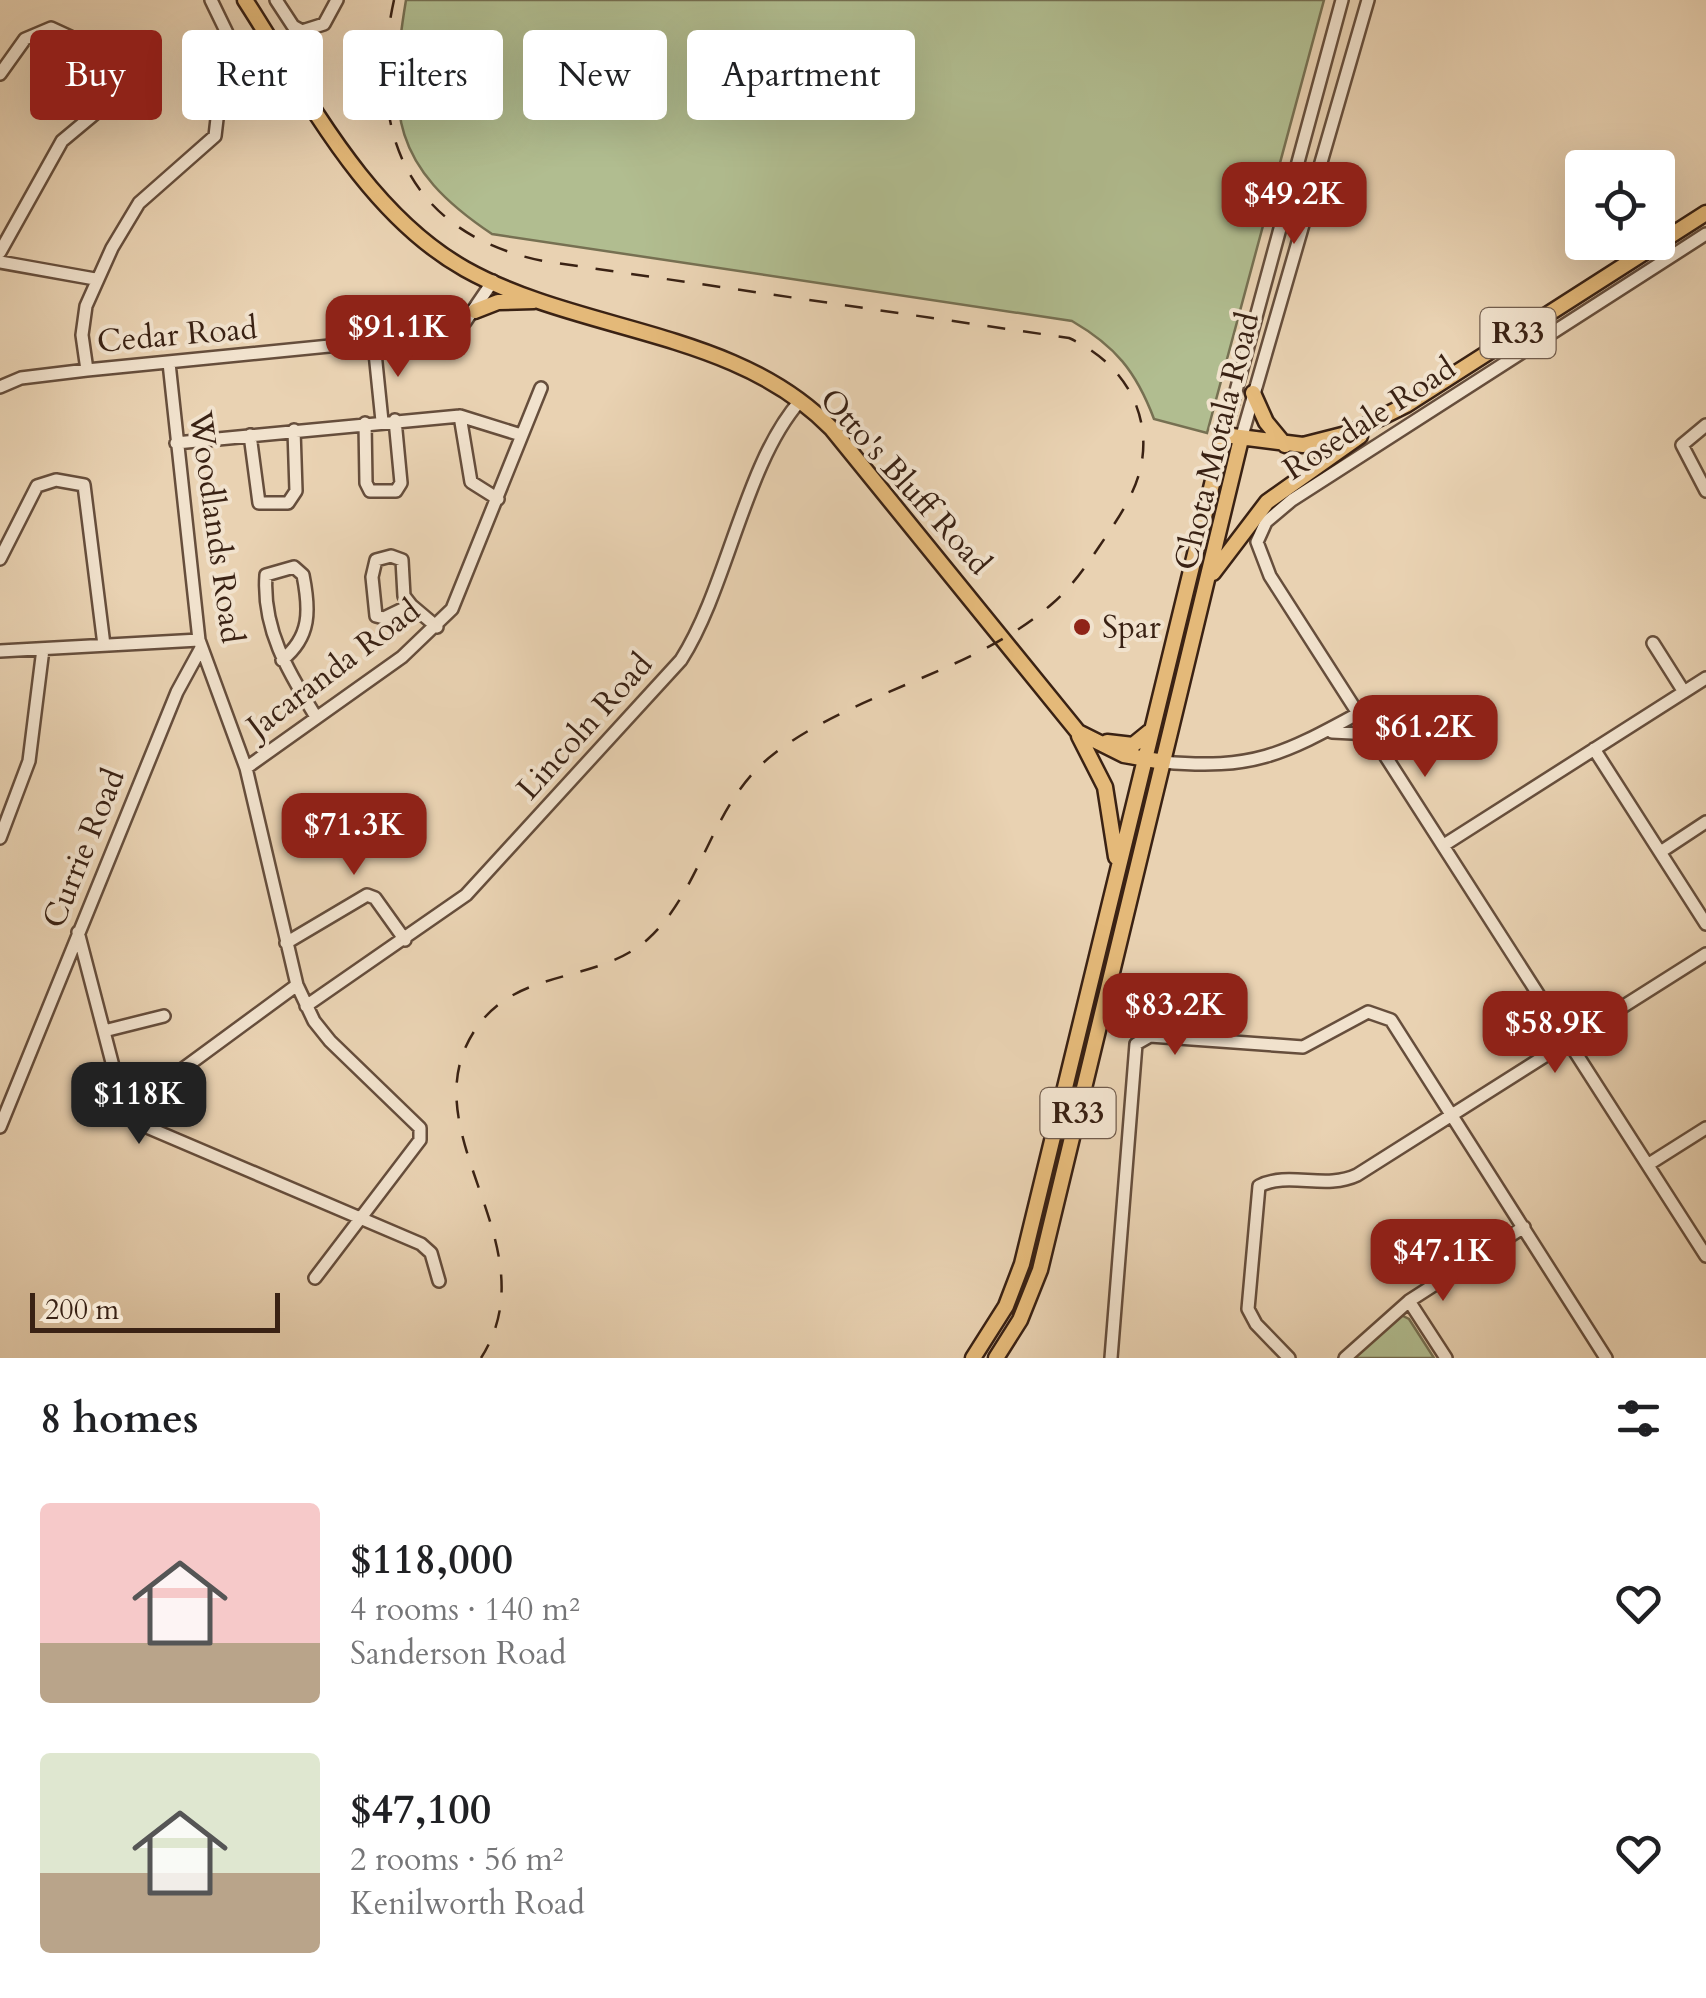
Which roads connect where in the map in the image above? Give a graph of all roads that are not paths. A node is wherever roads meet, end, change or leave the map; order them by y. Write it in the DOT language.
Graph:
graph roads {
  1 [pos="211,0"];
  2 [pos="245,0"];
  3 [pos="276,0"];
  4 [pos="337,0"];
  5 [pos="1342,0"];
  6 [pos="1368,0"];
  7 [pos="0,74"];
  8 [pos="1706,213"];
  9 [pos="1706,234"];
  10 [pos="0,252"];
  11 [pos="0,262"];
  12 [pos="95,279"];
  13 [pos="493,281"];
  14 [pos="550,302"];
  15 [pos="475,311"];
  16 [pos="374,343"];
  17 [pos="168,363"];
  18 [pos="87,370"];
  19 [pos="0,376"];
  20 [pos="21,378"];
  21 [pos="0,387"];
  22 [pos="541,388"];
  23 [pos="1253,393"];
  24 [pos="800,401"];
  25 [pos="1406,405"];
  26 [pos="460,416"];
  27 [pos="396,420"];
  28 [pos="382,421"];
  29 [pos="365,423"];
  30 [pos="1706,426"];
  31 [pos="294,430"];
  32 [pos="250,435"];
  33 [pos="521,435"];
  34 [pos="1224,435"];
  35 [pos="1241,440"];
  36 [pos="176,444"];
  37 [pos="1285,445"];
  38 [pos="1706,491"];
  39 [pos="498,498"];
  40 [pos="0,559"];
  41 [pos="1208,581"];
  42 [pos="411,604"];
  43 [pos="438,628"];
  44 [pos="1654,643"];
  45 [pos="200,644"];
  46 [pos="104,645"];
  47 [pos="43,649"];
  48 [pos="0,651"];
  49 [pos="282,660"];
  50 [pos="1706,678"];
  51 [pos="1684,692"];
  52 [pos="1349,697"];
  53 [pos="1359,713"];
  54 [pos="316,717"];
  55 [pos="1340,724"];
  56 [pos="1076,729"];
  57 [pos="1149,732"];
  58 [pos="1324,732"];
  59 [pos="1372,734"];
  60 [pos="1594,749"];
  61 [pos="1144,760"];
  62 [pos="1162,762"];
  63 [pos="246,768"];
  64 [pos="1706,822"];
  65 [pos="0,838"];
  66 [pos="1444,845"];
  67 [pos="1662,851"];
  68 [pos="1117,873"];
  69 [pos="1706,924"];
  70 [pos="78,932"];
  71 [pos="405,940"];
  72 [pos="286,943"];
  73 [pos="1706,954"];
  74 [pos="297,986"];
  75 [pos="306,1006"];
  76 [pos="164,1016"];
  77 [pos="104,1031"];
  78 [pos="1570,1044"];
  79 [pos="127,1110"];
  80 [pos="1453,1114"];
  81 [pos="0,1127"];
  82 [pos="1706,1128"];
  83 [pos="1648,1164"];
  84 [pos="360,1219"];
  85 [pos="1524,1227"];
  86 [pos="1706,1256"];
  87 [pos="315,1278"];
  88 [pos="438,1280"];
  89 [pos="1409,1301"];
  90 [pos="1000,1355"];
  91 [pos="973,1358"];
  92 [pos="1111,1358"];
  93 [pos="1288,1358"];
  94 [pos="1345,1358"];
  95 [pos="1446,1358"];
  96 [pos="1606,1358"];
  1 -- 12 [label="street"];
  2 -- 13 [label="main road, Otto's Bluff Road"];
  3 -- 4 [label="street"];
  5 -- 34 [label="street, Chota Motala Road"];
  6 -- 23 [label="street, Chota Motala Road"];
  7 -- 10 [label="street"];
  8 -- 25 [label="main road, R33"];
  9 -- 52 [label="street, Rosedale Road"];
  11 -- 12 [label="street"];
  12 -- 18 [label="street"];
  13 -- 14 [label="main road, Otto's Bluff Road"];
  13 -- 15 [label="street, Cedar Road"];
  14 -- 15 [label="main road"];
  14 -- 24 [label="main road, Otto's Bluff Road"];
  15 -- 16 [label="street, Cedar Road"];
  16 -- 17 [label="street, Cedar Road"];
  16 -- 28 [label="street"];
  17 -- 18 [label="street, Cedar Road"];
  17 -- 36 [label="street, Woodlands Road"];
  18 -- 20 [label="street, Cedar Road"];
  19 -- 20 [label="street, Cedar Road"];
  20 -- 21 [label="street, Cedar Road"];
  22 -- 33 [label="street, Jacaranda Road"];
  23 -- 35 [label="street, Chota Motala Road"];
  23 -- 37 [label="main road"];
  24 -- 56 [label="main road, Otto's Bluff Road"];
  24 -- 71 [label="street, Lincoln Road"];
  25 -- 37 [label="main road, R33"];
  25 -- 41 [label="main road"];
  26 -- 27 [label="street"];
  26 -- 33 [label="street"];
  26 -- 39 [label="street"];
  27 -- 28 [label="street"];
  27 -- 29 [label="street"];
  28 -- 29 [label="street"];
  29 -- 31 [label="street"];
  30 -- 38 [label="street"];
  31 -- 32 [label="street"];
  31 -- 32 [label="street"];
  32 -- 36 [label="street"];
  33 -- 39 [label="street, Jacaranda Road"];
  34 -- 35 [label="main road, R33"];
  34 -- 57 [label="main road, Chota Motala Road / R33"];
  35 -- 37 [label="main road, R33"];
  35 -- 41 [label="main road, Chota Motala Road / R33"];
  36 -- 45 [label="street, Woodlands Road"];
  39 -- 43 [label="street, Jacaranda Road"];
  40 -- 46 [label="street"];
  41 -- 62 [label="main road, Chota Motala Road / R33"];
  42 -- 42 [label="street"];
  42 -- 43 [label="street"];
  43 -- 54 [label="street, Jacaranda Road"];
  44 -- 51 [label="street"];
  45 -- 46 [label="street"];
  45 -- 63 [label="street, Woodlands Road"];
  45 -- 70 [label="street, Currie Road"];
  46 -- 47 [label="street"];
  47 -- 48 [label="street"];
  47 -- 65 [label="street"];
  49 -- 49 [label="street"];
  49 -- 54 [label="street"];
  50 -- 51 [label="street"];
  51 -- 60 [label="street"];
  52 -- 53 [label="street"];
  52 -- 55 [label="street"];
  53 -- 55 [label="street, Otto's Bluff Road"];
  53 -- 59 [label="street"];
  54 -- 63 [label="street, Jacaranda Road"];
  55 -- 58 [label="street, Otto's Bluff Road"];
  56 -- 57 [label="main road"];
  56 -- 61 [label="main road, Otto's Bluff Road"];
  56 -- 68 [label="main road"];
  57 -- 61 [label="main road, Chota Motala Road / R33"];
  58 -- 59 [label="street"];
  58 -- 62 [label="street, Otto's Bluff Road"];
  59 -- 66 [label="street"];
  60 -- 66 [label="street"];
  60 -- 67 [label="street"];
  61 -- 62 [label="main road, Otto's Bluff Road"];
  61 -- 68 [label="main road, Chota Motala Road / R33"];
  62 -- 90 [label="main road, Chota Motala Road / R33"];
  63 -- 72 [label="street, Woodlands Road"];
  64 -- 67 [label="street"];
  66 -- 78 [label="street"];
  67 -- 69 [label="street"];
  68 -- 91 [label="main road, Chota Motala Road / R33"];
  70 -- 77 [label="street"];
  70 -- 81 [label="street, Currie Road"];
  71 -- 72 [label="street"];
  71 -- 75 [label="street, Lincoln Road"];
  72 -- 74 [label="street, Woodlands Road"];
  73 -- 78 [label="street"];
  74 -- 75 [label="street, Woodlands Road"];
  74 -- 79 [label="street"];
  75 -- 84 [label="street, Woodlands Road"];
  76 -- 77 [label="street"];
  77 -- 79 [label="street"];
  78 -- 80 [label="street"];
  78 -- 83 [label="street"];
  79 -- 84 [label="street"];
  80 -- 85 [label="street"];
  80 -- 92 [label="street"];
  80 -- 93 [label="street"];
  82 -- 83 [label="street"];
  83 -- 86 [label="street"];
  84 -- 87 [label="street"];
  84 -- 88 [label="street"];
  85 -- 89 [label="street"];
  85 -- 96 [label="street"];
  89 -- 94 [label="street"];
  89 -- 95 [label="street"];
}
